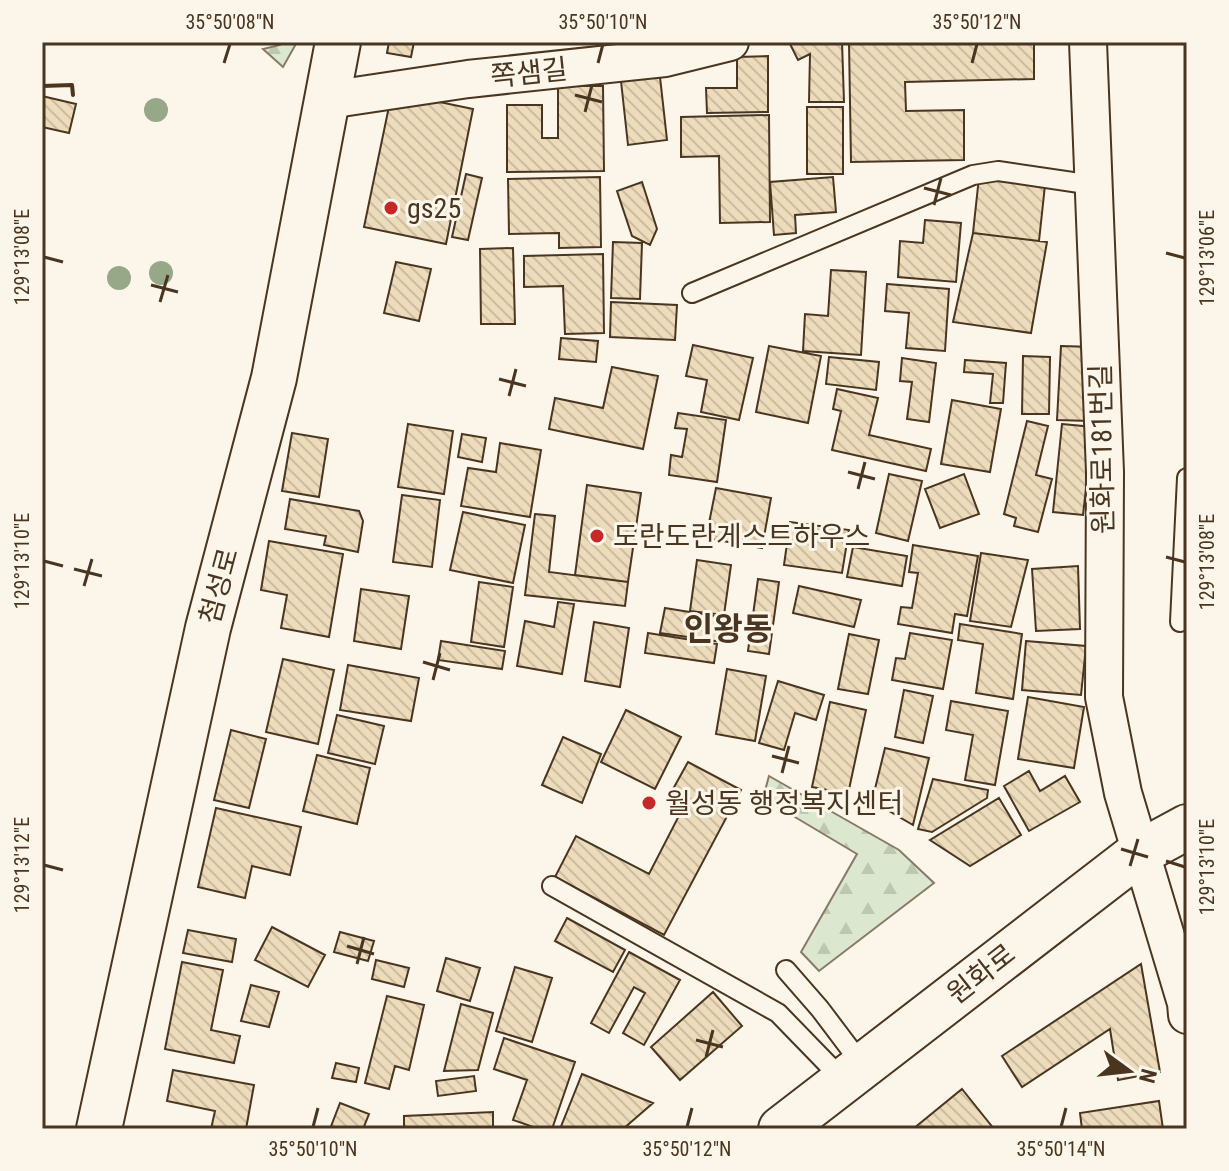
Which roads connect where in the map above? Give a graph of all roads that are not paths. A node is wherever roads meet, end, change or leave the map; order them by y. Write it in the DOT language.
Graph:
graph roads {
  1 [pos="338,42"];
  2 [pos="730,42"];
  3 [pos="1088,42"];
  4 [pos="328,100"];
  5 [pos="1093,185"];
  6 [pos="692,293"];
  7 [pos="1187,478"];
  8 [pos="1187,619"];
  9 [pos="1187,827"];
  10 [pos="1139,853"];
  11 [pos="552,886"];
  12 [pos="786,970"];
  13 [pos="1187,1015"];
  14 [pos="853,1073"];
  15 [pos="99,1129"];
  16 [pos="781,1129"];
  1 -- 4 [label="street, 첨성로"];
  2 -- 4 [label="street, 쪽샘길"];
  3 -- 5 [label="street, 원화로181번길"];
  4 -- 15 [label="street, 첨성로"];
  5 -- 6 [label="lane"];
  5 -- 10 [label="street, 원화로181번길"];
  7 -- 8 [label="lane"];
  9 -- 10 [label="street, 원화로"];
  10 -- 13 [label="street, 원화로181번길"];
  10 -- 14 [label="street, 원화로"];
  11 -- 14 [label="lane"];
  12 -- 14 [label="lane"];
  14 -- 16 [label="street, 원화로"];
}
